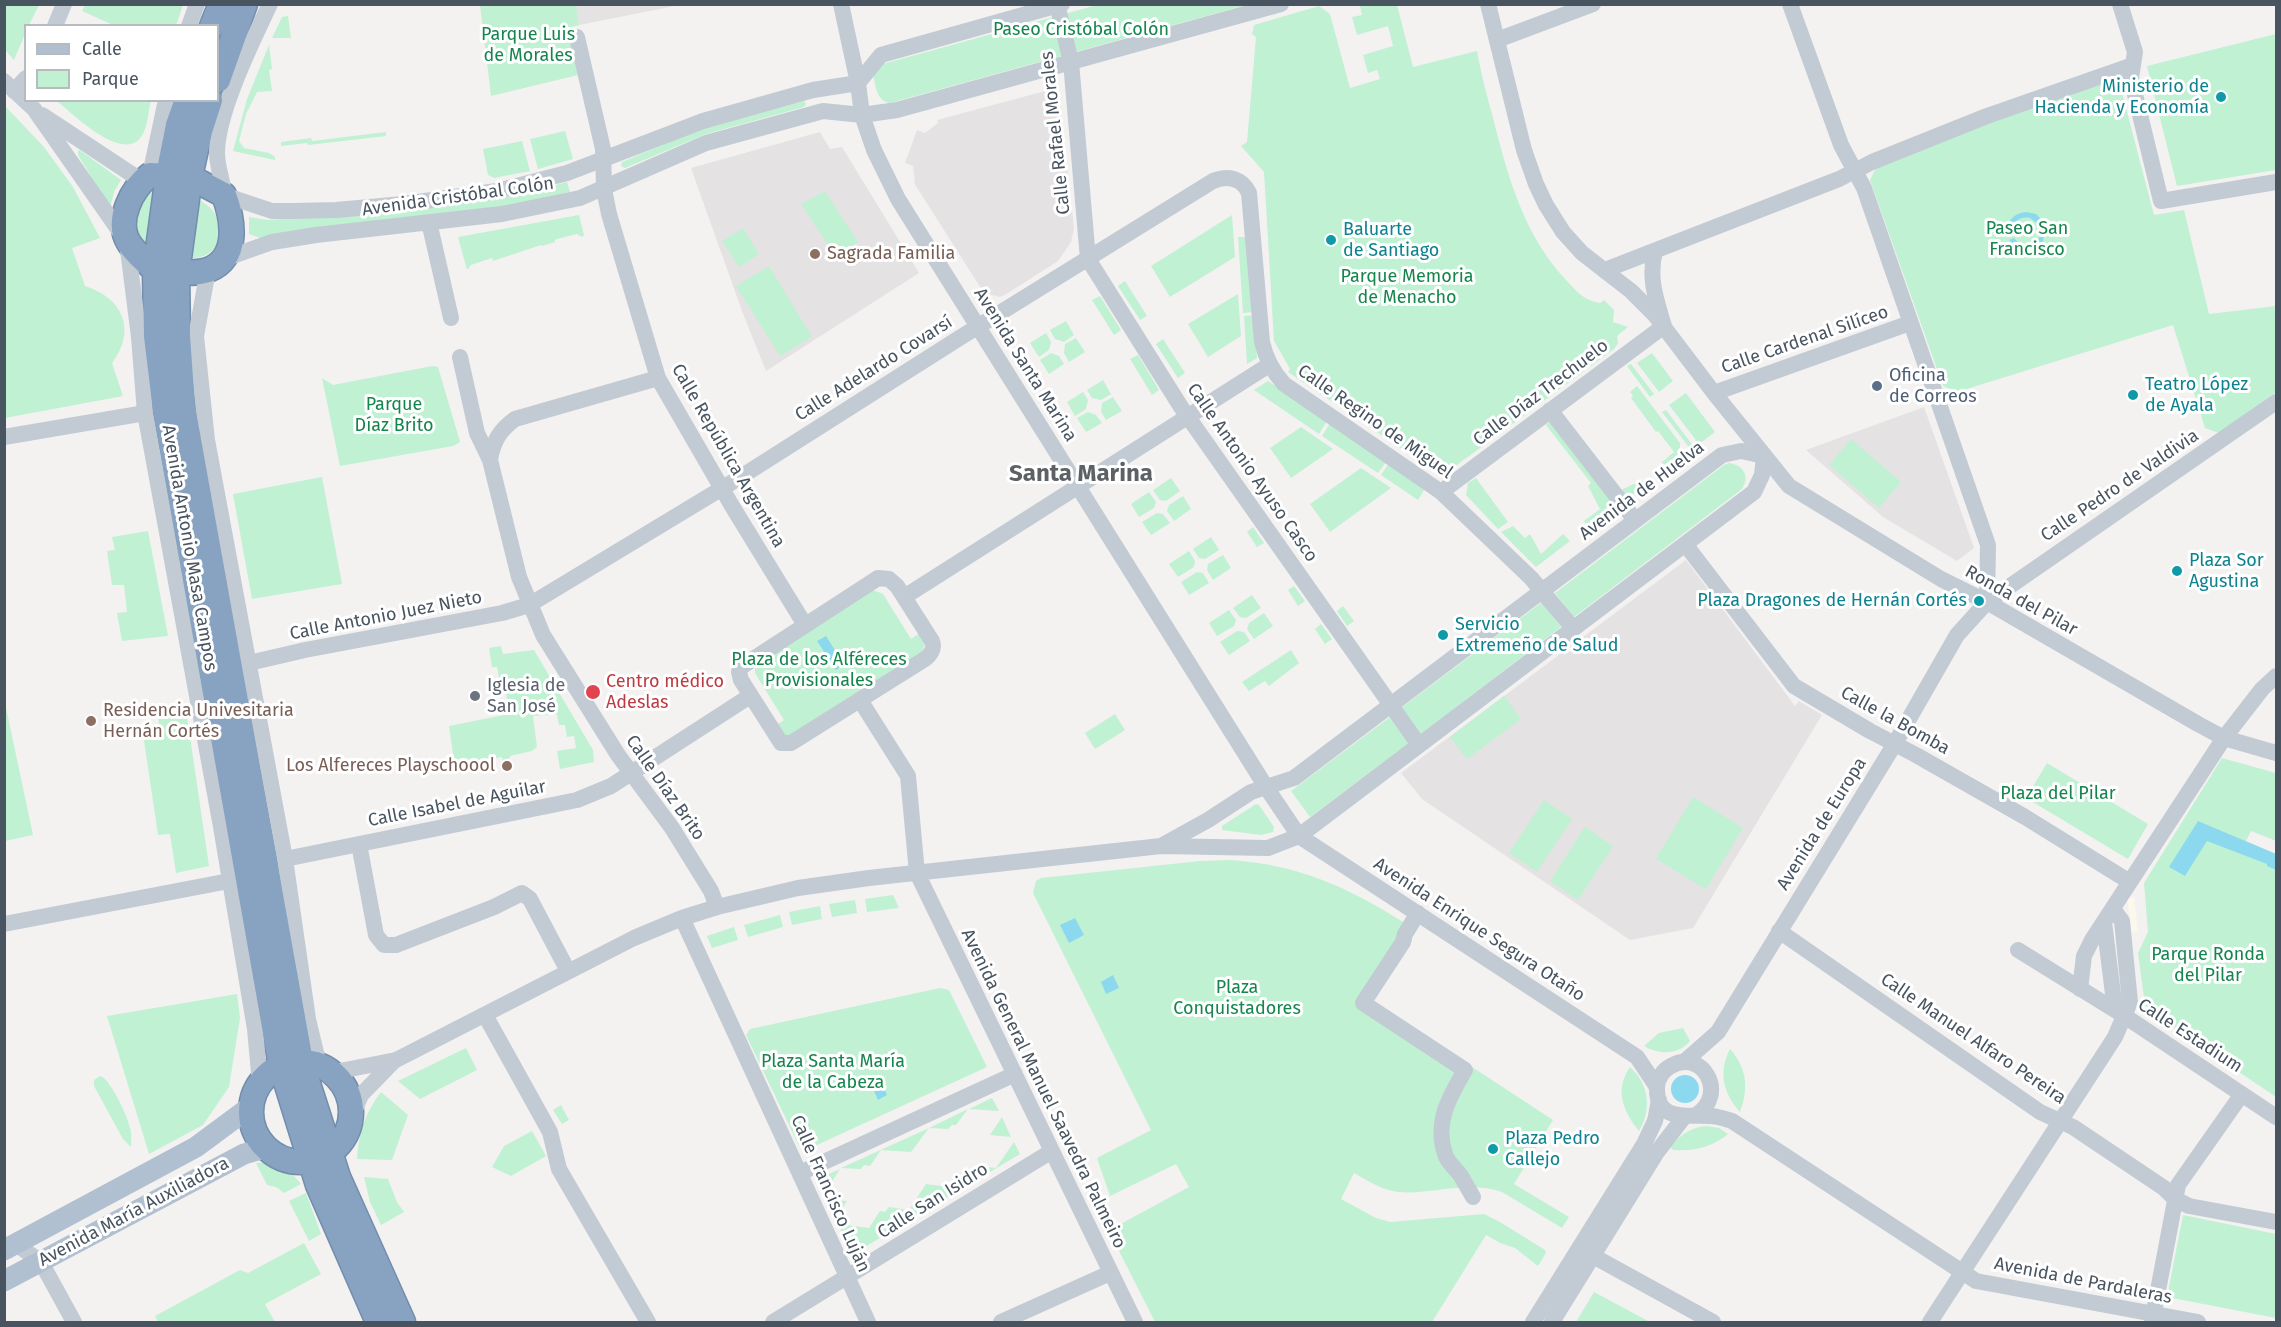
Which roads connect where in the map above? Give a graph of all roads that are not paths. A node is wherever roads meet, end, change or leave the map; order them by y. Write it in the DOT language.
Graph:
graph roads {
  1 [pos="64,4"];
  2 [pos="197,4"];
  3 [pos="221,4"];
  4 [pos="245,4"];
  5 [pos="270,4"];
  6 [pos="841,4"];
  7 [pos="1488,4"];
  8 [pos="1593,4"];
  9 [pos="1790,4"];
  10 [pos="2120,4"];
  11 [pos="1059,5"];
  12 [pos="1271,6"];
  13 [pos="1025,9"];
  14 [pos="56,24"];
  15 [pos="190,24"];
  16 [pos="213,24"];
  17 [pos="577,37"];
  18 [pos="1497,40"];
  19 [pos="1071,62"];
  20 [pos="2133,65"];
  21 [pos="219,77"];
  22 [pos="858,83"];
  23 [pos="12,85"];
  24 [pos="24,99"];
  25 [pos="27,102"];
  26 [pos="166,102"];
  27 [pos="186,102"];
  28 [pos="209,102"];
  29 [pos="34,110"];
  30 [pos="862,116"];
  31 [pos="605,160"];
  32 [pos="1855,170"];
  33 [pos="169,173"];
  34 [pos="1242,182"];
  35 [pos="2277,182"];
  36 [pos="224,189"];
  37 [pos="604,189"];
  38 [pos="429,222"];
  39 [pos="127,242"];
  40 [pos="1655,251"];
  41 [pos="1088,259"];
  42 [pos="216,264"];
  43 [pos="131,267"];
  44 [pos="1605,270"];
  45 [pos="163,278"];
  46 [pos="451,318"];
  47 [pos="1910,323"];
  48 [pos="1664,326"];
  49 [pos="978,327"];
  50 [pos="460,357"];
  51 [pos="1269,365"];
  52 [pos="658,378"];
  53 [pos="1714,393"];
  54 [pos="2277,402"];
  55 [pos="1550,410"];
  56 [pos="145,413"];
  57 [pos="1188,416"];
  58 [pos="4,437"];
  59 [pos="1764,456"];
  60 [pos="490,460"];
  61 [pos="1078,486"];
  62 [pos="723,488"];
  63 [pos="1441,492"];
  64 [pos="1635,520"];
  65 [pos="1685,544"];
  66 [pos="1542,591"];
  67 [pos="904,597"];
  68 [pos="1987,602"];
  69 [pos="529,605"];
  70 [pos="805,625"];
  71 [pos="1573,628"];
  72 [pos="249,663"];
  73 [pos="2277,676"];
  74 [pos="750,696"];
  75 [pos="860,699"];
  76 [pos="1390,705"];
  77 [pos="2224,738"];
  78 [pos="1894,744"];
  79 [pos="1419,745"];
  80 [pos="2277,753"];
  81 [pos="632,772"];
  82 [pos="1266,787"];
  83 [pos="1299,836"];
  84 [pos="359,844"];
  85 [pos="1161,846"];
  86 [pos="285,859"];
  87 [pos="917,873"];
  88 [pos="229,881"];
  89 [pos="2130,882"];
  90 [pos="717,907"];
  91 [pos="1418,913"];
  92 [pos="2109,916"];
  93 [pos="682,918"];
  94 [pos="4,924"];
  95 [pos="1779,931"];
  96 [pos="2018,950"];
  97 [pos="568,971"];
  98 [pos="2080,990"];
  99 [pos="485,1015"];
  100 [pos="2123,1015"];
  101 [pos="1718,1032"];
  102 [pos="396,1060"];
  103 [pos="1684,1062"];
  104 [pos="309,1066"];
  105 [pos="1015,1074"];
  106 [pos="1708,1075"];
  107 [pos="260,1084"];
  108 [pos="1658,1094"];
  109 [pos="2242,1094"];
  110 [pos="250,1107"];
  111 [pos="1690,1116"];
  112 [pos="2277,1117"];
  113 [pos="350,1120"];
  114 [pos="2059,1122"];
  115 [pos="265,1148"];
  116 [pos="1052,1150"];
  117 [pos="320,1157"];
  118 [pos="800,1173"];
  119 [pos="1473,1197"];
  120 [pos="2175,1199"];
  121 [pos="2277,1222"];
  122 [pos="10,1247"];
  123 [pos="1593,1256"];
  124 [pos="41,1262"];
  125 [pos="1110,1273"];
  126 [pos="1962,1273"];
  127 [pos="846,1278"];
  128 [pos="4,1281"];
  129 [pos="2153,1318"];
  130 [pos="75,1323"];
  131 [pos="378,1323"];
  132 [pos="404,1323"];
  133 [pos="648,1323"];
  134 [pos="773,1323"];
  135 [pos="868,1323"];
  136 [pos="1001,1323"];
  137 [pos="1135,1323"];
  138 [pos="1533,1323"];
  139 [pos="1552,1323"];
  140 [pos="1713,1323"];
  141 [pos="1930,1323"];
  142 [pos="2198,1323"];
  1 -- 14 [label="street"];
  2 -- 15 [label="street"];
  3 -- 16 [label="highway"];
  4 -- 21 [label="highway"];
  5 -- 36 [label="street"];
  6 -- 22 [label="street, Avenida Santa Marina"];
  7 -- 18 [label="street"];
  8 -- 18 [label="street"];
  9 -- 32 [label="street"];
  10 -- 20 [label="street"];
  11 -- 13 [label="street"];
  11 -- 19 [label="street, Calle Rafael Morales"];
  12 -- 19 [label="street, Avenida Cristóbal Colón"];
  13 -- 22 [label="street"];
  17 -- 31 [label="street, Calle República Argentina"];
  18 -- 44 [label="street"];
  19 -- 30 [label="street, Avenida Cristóbal Colón"];
  19 -- 41 [label="street, Calle Rafael Morales"];
  20 -- 32 [label="street"];
  20 -- 35 [label="street"];
  22 -- 30 [label="street, Avenida Santa Marina"];
  22 -- 31 [label="street, Avenida Cristóbal Colón"];
  23 -- 24 [label="street"];
  25 -- 29 [label="street"];
  26 -- 33 [label="street, Avenida Antonio Masa Campos"];
  27 -- 33 [label="highway, Avenida Antonio Masa Campos"];
  28 -- 33 [label="highway, Avenida Antonio Masa Campos"];
  29 -- 33 [label="street"];
  29 -- 39 [label="street"];
  30 -- 37 [label="street, Avenida Cristóbal Colón"];
  30 -- 49 [label="street, Avenida Santa Marina"];
  31 -- 36 [label="street, Avenida Cristóbal Colón"];
  31 -- 37 [label="street, Calle República Argentina"];
  32 -- 40 [label="street"];
  32 -- 47 [label="street"];
  33 -- 36 [label="highway"];
  33 -- 39 [label="highway"];
  33 -- 45 [label="highway, Avenida Antonio Masa Campos"];
  34 -- 41 [label="street, Calle Adelardo Covarsí"];
  34 -- 51 [label="street, Calle Regino de Miguel"];
  36 -- 42 [label="highway"];
  37 -- 38 [label="street, Avenida Cristóbal Colón"];
  37 -- 52 [label="street, Calle República Argentina"];
  38 -- 42 [label="street, Avenida Cristóbal Colón"];
  38 -- 46 [label="street"];
  39 -- 43 [label="street, Avenida Antonio Masa Campos"];
  39 -- 45 [label="highway"];
  40 -- 44 [label="street"];
  40 -- 48 [label="street"];
  41 -- 49 [label="street, Calle Adelardo Covarsí"];
  41 -- 57 [label="street, Calle Antonio Ayuso Casco"];
  42 -- 45 [label="highway"];
  42 -- 72 [label="street, Avenida Antonio Masa Campos"];
  43 -- 45 [label="street"];
  43 -- 56 [label="street, Avenida Antonio Masa Campos"];
  44 -- 48 [label="street"];
  45 -- 104 [label="highway, Avenida Antonio Masa Campos"];
  47 -- 53 [label="street, Calle Cardenal Silíceo"];
  47 -- 68 [label="street"];
  48 -- 53 [label="street, Ronda del Pilar"];
  48 -- 55 [label="street, Calle Díaz Trechuelo"];
  49 -- 61 [label="street, Avenida Santa Marina"];
  49 -- 62 [label="street, Calle Adelardo Covarsí"];
  50 -- 60 [label="street, Calle Díaz Brito"];
  51 -- 57 [label="street"];
  51 -- 63 [label="street, Calle Regino de Miguel"];
  52 -- 60 [label="street"];
  52 -- 62 [label="street, Calle República Argentina"];
  53 -- 59 [label="street, Ronda del Pilar"];
  54 -- 68 [label="street, Calle Pedro de Valdivia"];
  55 -- 63 [label="street, Calle Díaz Trechuelo"];
  55 -- 64 [label="street"];
  56 -- 58 [label="street"];
  56 -- 88 [label="street, Avenida Antonio Masa Campos"];
  57 -- 61 [label="street"];
  57 -- 76 [label="street, Calle Antonio Ayuso Casco"];
  59 -- 64 [label="street, Avenida de Huelva"];
  59 -- 65 [label="street"];
  59 -- 68 [label="street, Ronda del Pilar"];
  60 -- 69 [label="street, Calle Díaz Brito"];
  61 -- 67 [label="street"];
  61 -- 82 [label="street, Avenida Santa Marina"];
  62 -- 69 [label="street, Calle Adelardo Covarsí"];
  62 -- 70 [label="street, Calle República Argentina"];
  63 -- 66 [label="street, Calle Regino de Miguel"];
  64 -- 66 [label="street, Avenida de Huelva"];
  65 -- 71 [label="street"];
  65 -- 78 [label="street, Calle la Bomba"];
  66 -- 71 [label="street"];
  66 -- 76 [label="street, Avenida de Huelva"];
  67 -- 70 [label="street"];
  67 -- 75 [label="street"];
  68 -- 77 [label="street, Ronda del Pilar"];
  68 -- 78 [label="street, Avenida de Europa"];
  69 -- 72 [label="street, Calle Antonio Juez Nieto"];
  69 -- 81 [label="street, Calle Díaz Brito"];
  70 -- 74 [label="street"];
  71 -- 79 [label="street"];
  72 -- 86 [label="street, Avenida Antonio Masa Campos"];
  73 -- 77 [label="street"];
  74 -- 75 [label="street"];
  74 -- 81 [label="street, Calle Isabel de Aguilar"];
  75 -- 87 [label="street"];
  76 -- 79 [label="street"];
  76 -- 82 [label="street, Avenida de Huelva"];
  77 -- 80 [label="street, Ronda del Pilar"];
  77 -- 89 [label="street"];
  78 -- 89 [label="street, Calle la Bomba"];
  78 -- 95 [label="street, Avenida de Europa"];
  79 -- 83 [label="street"];
  81 -- 84 [label="street, Calle Isabel de Aguilar"];
  81 -- 90 [label="street, Calle Díaz Brito"];
  82 -- 83 [label="street"];
  82 -- 85 [label="street"];
  83 -- 85 [label="street"];
  83 -- 91 [label="street, Avenida Enrique Segura Otaño"];
  84 -- 86 [label="street, Calle Isabel de Aguilar"];
  84 -- 97 [label="street"];
  85 -- 87 [label="street"];
  86 -- 104 [label="street, Avenida Antonio Masa Campos"];
  87 -- 90 [label="street"];
  87 -- 105 [label="street, Avenida General Manuel Saavedra Palmeiro"];
  88 -- 94 [label="street"];
  88 -- 107 [label="street, Avenida Antonio Masa Campos"];
  89 -- 92 [label="street"];
  90 -- 93 [label="street"];
  91 -- 108 [label="street, Avenida Enrique Segura Otaño"];
  91 -- 119 [label="street"];
  92 -- 98 [label="street"];
  92 -- 100 [label="street"];
  93 -- 97 [label="street"];
  93 -- 118 [label="street, Calle Francisco Luján"];
  95 -- 101 [label="street, Avenida de Europa"];
  95 -- 114 [label="street, Calle Manuel Alfaro Pereira"];
  96 -- 98 [label="street"];
  97 -- 99 [label="street"];
  98 -- 100 [label="street, Calle Estadium"];
  99 -- 102 [label="street"];
  99 -- 133 [label="street"];
  100 -- 109 [label="street, Calle Estadium"];
  100 -- 114 [label="street"];
  101 -- 103 [label="street, Avenida de Europa"];
  101 -- 106 [label="street"];
  102 -- 104 [label="street"];
  102 -- 113 [label="street"];
  103 -- 106 [label="street"];
  103 -- 108 [label="street"];
  104 -- 107 [label="highway"];
  104 -- 113 [label="highway"];
  104 -- 117 [label="highway"];
  105 -- 116 [label="street, Avenida General Manuel Saavedra Palmeiro"];
  105 -- 118 [label="street"];
  106 -- 111 [label="street"];
  107 -- 110 [label="highway"];
  108 -- 111 [label="street"];
  108 -- 138 [label="street"];
  109 -- 112 [label="street, Calle Estadium"];
  109 -- 120 [label="street"];
  110 -- 115 [label="highway"];
  110 -- 122 [label="main road, Avenida María Auxiliadora"];
  111 -- 123 [label="street"];
  111 -- 126 [label="street"];
  113 -- 117 [label="highway"];
  114 -- 120 [label="street, Calle Manuel Alfaro Pereira"];
  114 -- 126 [label="street"];
  115 -- 117 [label="highway"];
  115 -- 124 [label="main road, Avenida María Auxiliadora"];
  116 -- 125 [label="street, Avenida General Manuel Saavedra Palmeiro"];
  116 -- 127 [label="street, Calle San Isidro"];
  117 -- 131 [label="highway"];
  117 -- 132 [label="highway"];
  118 -- 127 [label="street, Calle Francisco Luján"];
  120 -- 121 [label="street"];
  120 -- 129 [label="street"];
  122 -- 124 [label="street"];
  123 -- 139 [label="street"];
  123 -- 140 [label="street"];
  124 -- 128 [label="main road, Avenida María Auxiliadora"];
  124 -- 130 [label="street"];
  125 -- 136 [label="street"];
  125 -- 137 [label="street, Avenida General Manuel Saavedra Palmeiro"];
  126 -- 129 [label="street, Avenida de Pardaleras"];
  126 -- 141 [label="street"];
  127 -- 134 [label="street, Calle San Isidro"];
  127 -- 135 [label="street, Calle Francisco Luján"];
  129 -- 142 [label="street, Avenida de Pardaleras"];
}
